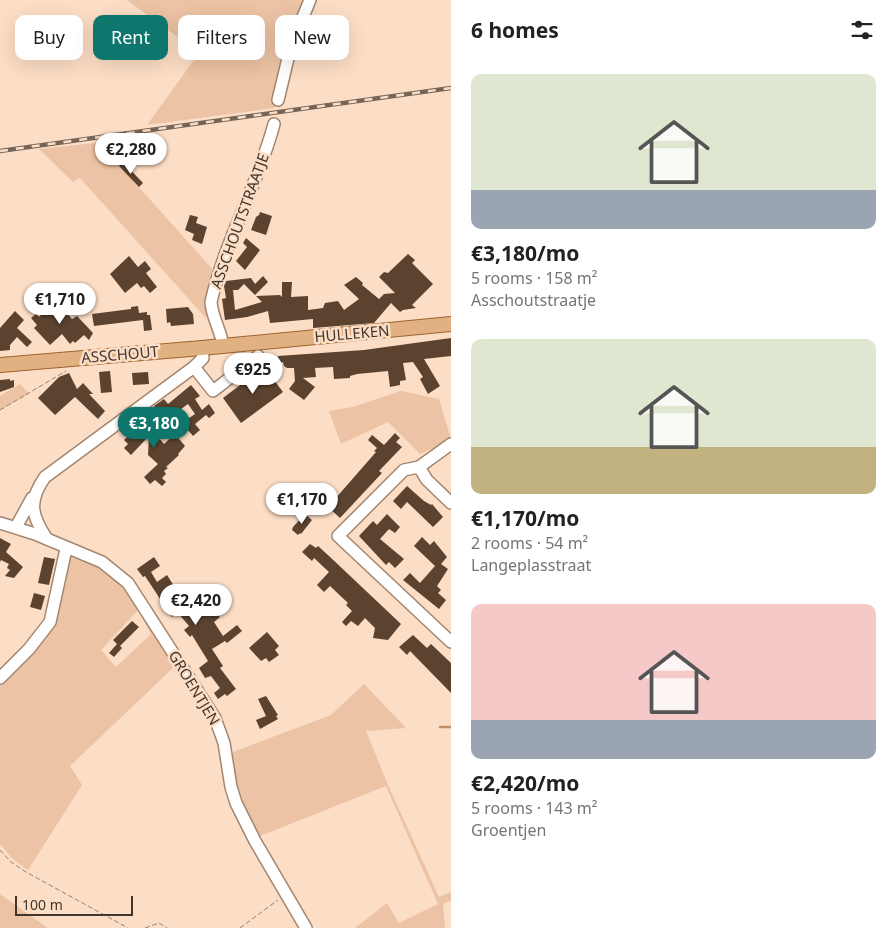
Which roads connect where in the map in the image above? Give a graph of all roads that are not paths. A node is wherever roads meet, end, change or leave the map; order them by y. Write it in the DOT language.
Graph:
graph roads {
  1 [pos="310,0"];
  2 [pos="278,100"];
  3 [pos="274,124"];
  4 [pos="451,324"];
  5 [pos="223,346"];
  6 [pos="202,348"];
  7 [pos="258,356"];
  8 [pos="0,365"];
  9 [pos="194,367"];
  10 [pos="451,444"];
  11 [pos="419,468"];
  12 [pos="35,492"];
  13 [pos="451,503"];
  14 [pos="0,524"];
  15 [pos="16,528"];
  16 [pos="47,539"];
  17 [pos="66,549"];
  18 [pos="451,642"];
  19 [pos="0,678"];
  20 [pos="306,928"];
  1 -- 2 [label="street"];
  3 -- 5 [label="street, ASSCHOUTSTRAATJE"];
  4 -- 5 [label="main road, HULLEKEN"];
  5 -- 6 [label="main road, ASSCHOUT"];
  6 -- 8 [label="main road, ASSCHOUT"];
  6 -- 9 [label="street"];
  7 -- 9 [label="street"];
  9 -- 12 [label="street"];
  10 -- 11 [label="street"];
  11 -- 13 [label="street"];
  11 -- 18 [label="street"];
  12 -- 15 [label="street"];
  12 -- 16 [label="street"];
  14 -- 15 [label="street, GROENTJEN"];
  15 -- 16 [label="street, GROENTJEN"];
  16 -- 17 [label="street, GROENTJEN"];
  17 -- 19 [label="street"];
  17 -- 20 [label="street, GROENTJEN"];
}
